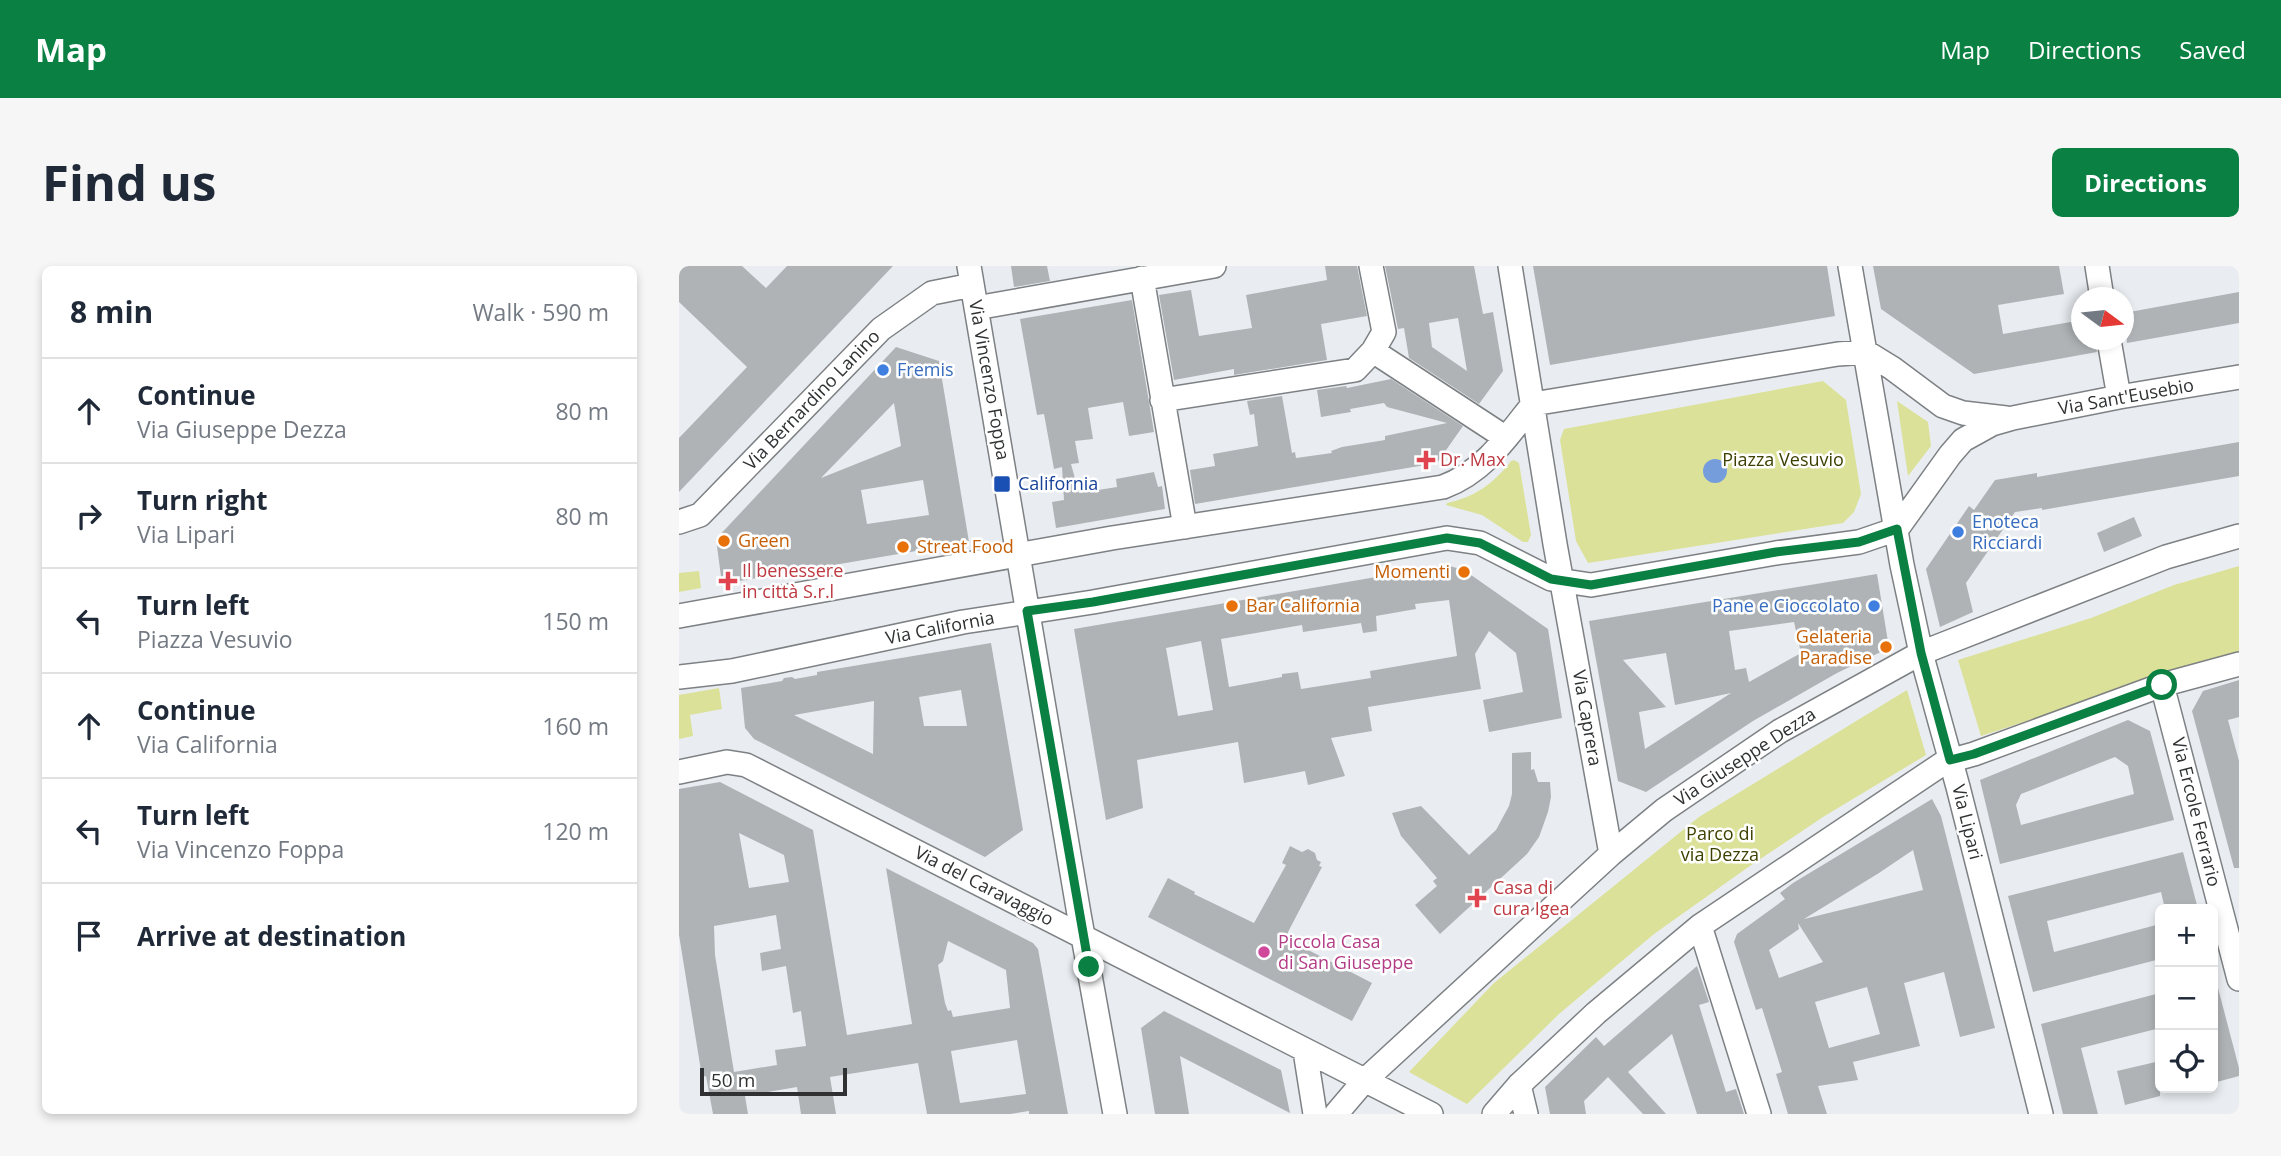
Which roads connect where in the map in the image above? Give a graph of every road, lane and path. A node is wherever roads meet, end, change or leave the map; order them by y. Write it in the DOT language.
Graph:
graph roads {
  1 [pos="1214,266"];
  2 [pos="1371,266"];
  3 [pos="1510,266"];
  4 [pos="1850,266"];
  5 [pos="2097,266"];
  6 [pos="971,275"];
  7 [pos="1142,278"];
  8 [pos="2100,287"];
  9 [pos="976,308"];
  10 [pos="2111,350"];
  11 [pos="1373,351"];
  12 [pos="1866,352"];
  13 [pos="2239,377"];
  14 [pos="2119,397"];
  15 [pos="1162,400"];
  16 [pos="1534,404"];
  17 [pos="1943,406"];
  18 [pos="2013,418"];
  19 [pos="1506,438"];
  20 [pos="1950,455"];
  21 [pos="689,519"];
  22 [pos="1185,527"];
  23 [pos="1897,529"];
  24 [pos="2239,536"];
  25 [pos="1019,554"];
  26 [pos="1563,582"];
  27 [pos="1027,611"];
  28 [pos="679,616"];
  29 [pos="1921,653"];
  30 [pos="2239,664"];
  31 [pos="679,677"];
  32 [pos="2162,685"];
  33 [pos="1950,760"];
  34 [pos="679,772"];
  35 [pos="1611,854"];
  36 [pos="1700,926"];
  37 [pos="1083,936"];
  38 [pos="2239,979"];
  39 [pos="1304,1051"];
  40 [pos="1364,1081"];
  41 [pos="1519,1085"];
  42 [pos="1115,1114"];
  43 [pos="1315,1114"];
  44 [pos="1336,1114"];
  45 [pos="1431,1114"];
  46 [pos="1494,1114"];
  47 [pos="1526,1114"];
  48 [pos="1759,1114"];
  49 [pos="2041,1114"];
  1 -- 7 [label="street"];
  2 -- 11 [label="street"];
  3 -- 16 [label="street"];
  4 -- 12 [label="street"];
  5 -- 8 [label="street"];
  6 -- 9 [label="street, Via Vincenzo Foppa"];
  6 -- 21 [label="street, Via Bernardino Lanino"];
  7 -- 9 [label="street"];
  7 -- 15 [label="street"];
  9 -- 25 [label="street, Via Vincenzo Foppa"];
  10 -- 14 [label="street"];
  11 -- 15 [label="street"];
  11 -- 19 [label="street"];
  12 -- 16 [label="street"];
  12 -- 17 [label="street"];
  12 -- 23 [label="street"];
  13 -- 14 [label="street, Via Sant'Eusebio"];
  14 -- 18 [label="street, Via Sant'Eusebio"];
  15 -- 22 [label="street"];
  16 -- 19 [label="street"];
  16 -- 26 [label="street"];
  17 -- 18 [label="street"];
  17 -- 20 [label="street"];
  18 -- 20 [label="street"];
  19 -- 22 [label="street"];
  20 -- 23 [label="street"];
  22 -- 25 [label="street"];
  23 -- 26 [label="street"];
  23 -- 29 [label="street, Via Lipari"];
  24 -- 29 [label="street, Via Giuseppe Dezza"];
  25 -- 27 [label="street, Via Vincenzo Foppa"];
  25 -- 28 [label="street"];
  26 -- 27 [label="street, Via California"];
  26 -- 35 [label="street, Via Caprera"];
  27 -- 31 [label="street, Via California"];
  27 -- 37 [label="street, Via Vincenzo Foppa"];
  29 -- 33 [label="street, Via Lipari"];
  29 -- 35 [label="street, Via Giuseppe Dezza"];
  30 -- 32 [label="street"];
  32 -- 33 [label="street"];
  32 -- 38 [label="street, Via Ercole Ferrario"];
  33 -- 36 [label="street"];
  33 -- 49 [label="street, Via Lipari"];
  34 -- 37 [label="street, Via del Caravaggio"];
  35 -- 40 [label="street, Via Giuseppe Dezza"];
  36 -- 41 [label="street"];
  36 -- 48 [label="street"];
  37 -- 39 [label="street, Via del Caravaggio"];
  37 -- 42 [label="street, Via Vincenzo Foppa"];
  39 -- 40 [label="street, Via del Caravaggio"];
  39 -- 43 [label="street"];
  40 -- 44 [label="street, Via Giuseppe Dezza"];
  40 -- 45 [label="street, Via del Caravaggio"];
  41 -- 46 [label="street"];
  41 -- 47 [label="street"];
}
